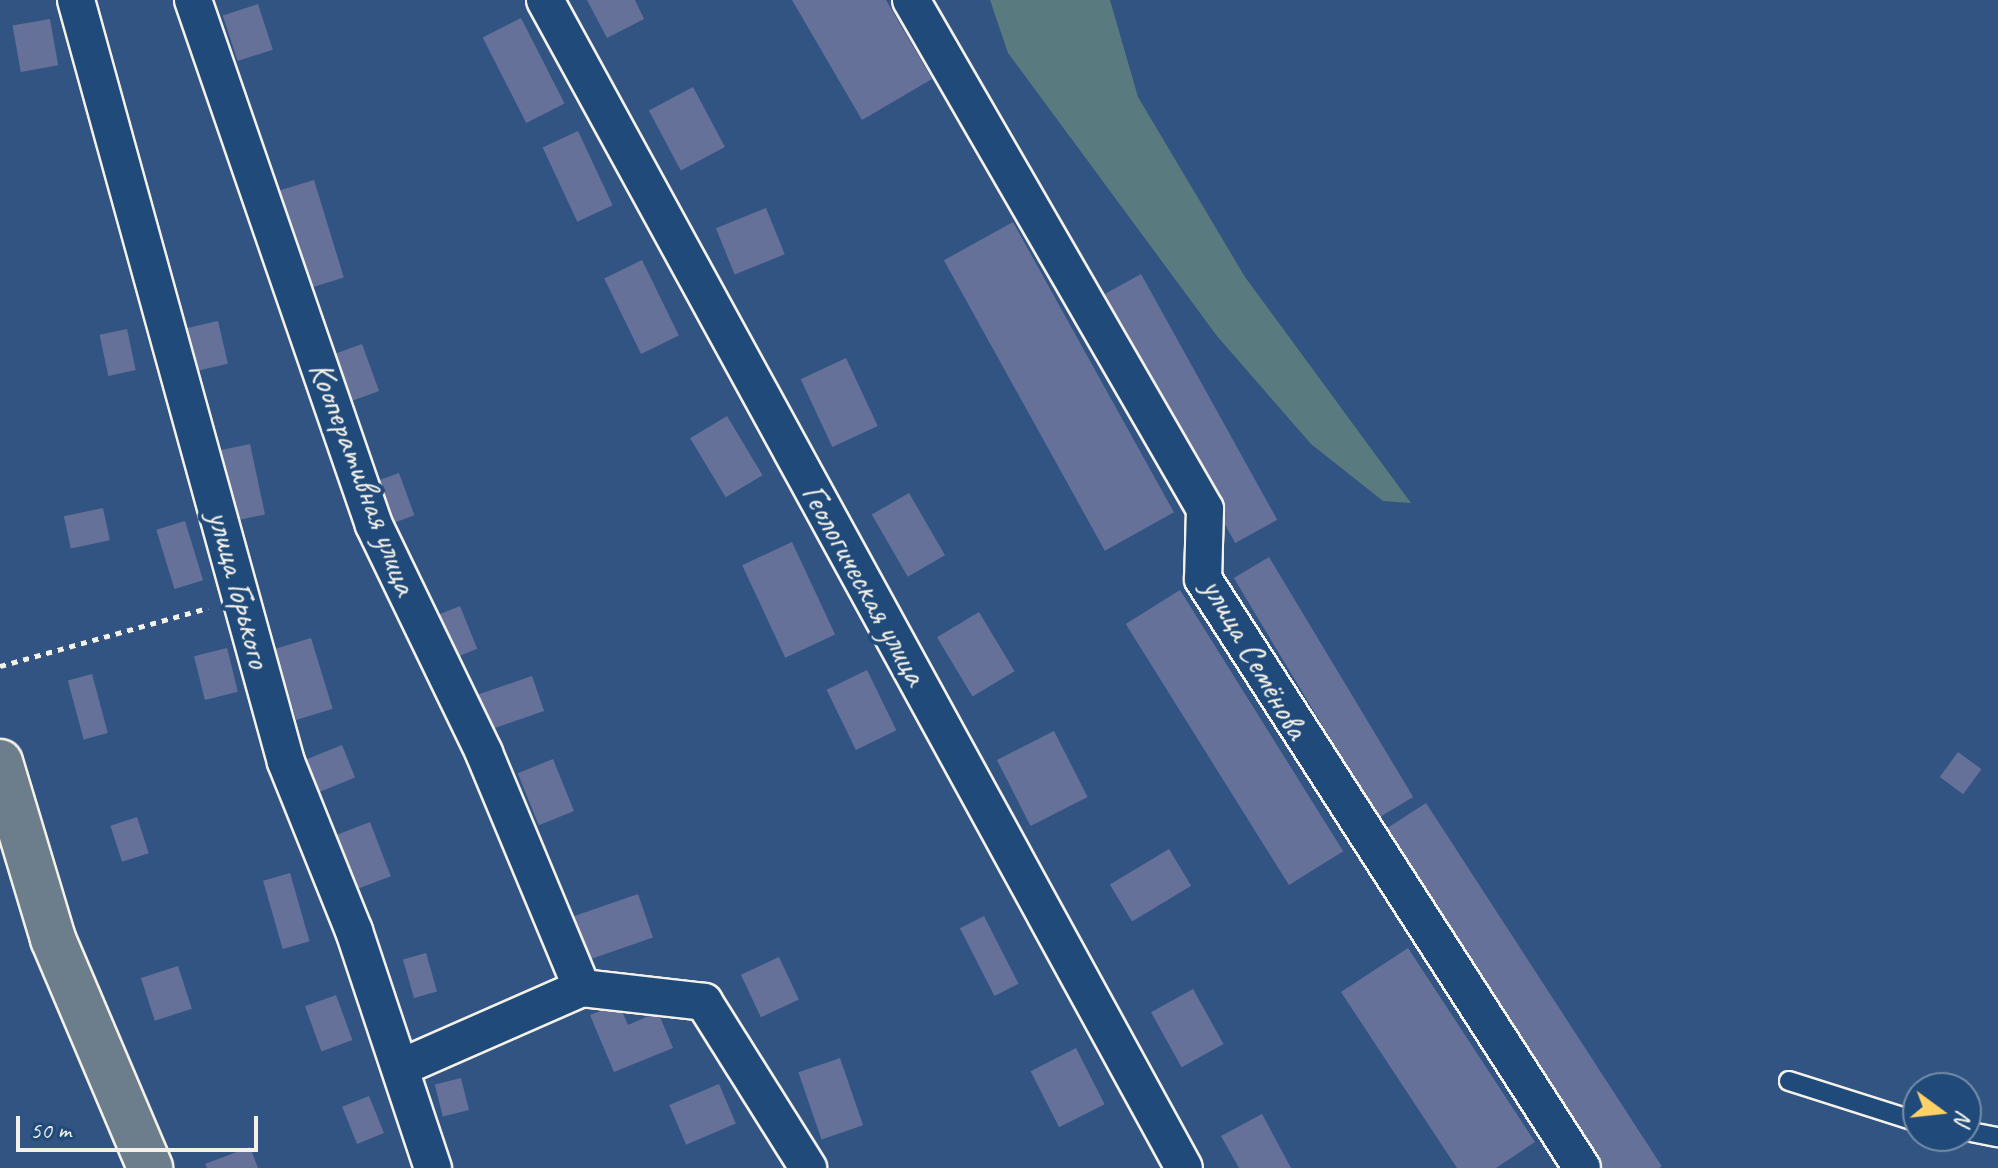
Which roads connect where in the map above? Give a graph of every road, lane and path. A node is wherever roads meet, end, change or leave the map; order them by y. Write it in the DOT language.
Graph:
graph roads {
  1 [pos="76,0"];
  2 [pos="193,0"];
  3 [pos="545,0"];
  4 [pos="911,0"];
  5 [pos="243,596"];
  6 [pos="0,666"];
  7 [pos="0,762"];
  8 [pos="582,988"];
  9 [pos="402,1067"];
  10 [pos="1789,1081"];
  11 [pos="1902,1117"];
  12 [pos="150,1168"];
  13 [pos="433,1168"];
  14 [pos="808,1168"];
  15 [pos="1184,1168"];
  16 [pos="1582,1168"];
  1 -- 5 [label="street, улица Горького"];
  2 -- 8 [label="street, Кооперативная улица"];
  3 -- 15 [label="street, Геологическая улица"];
  4 -- 16 [label="street, улица Семёнова"];
  5 -- 6 [label="path"];
  5 -- 9 [label="street, улица Горького"];
  7 -- 12 [label="main road"];
  8 -- 9 [label="street"];
  8 -- 14 [label="street"];
  9 -- 13 [label="street, улица Горького"];
  10 -- 11 [label="lane"];
}
